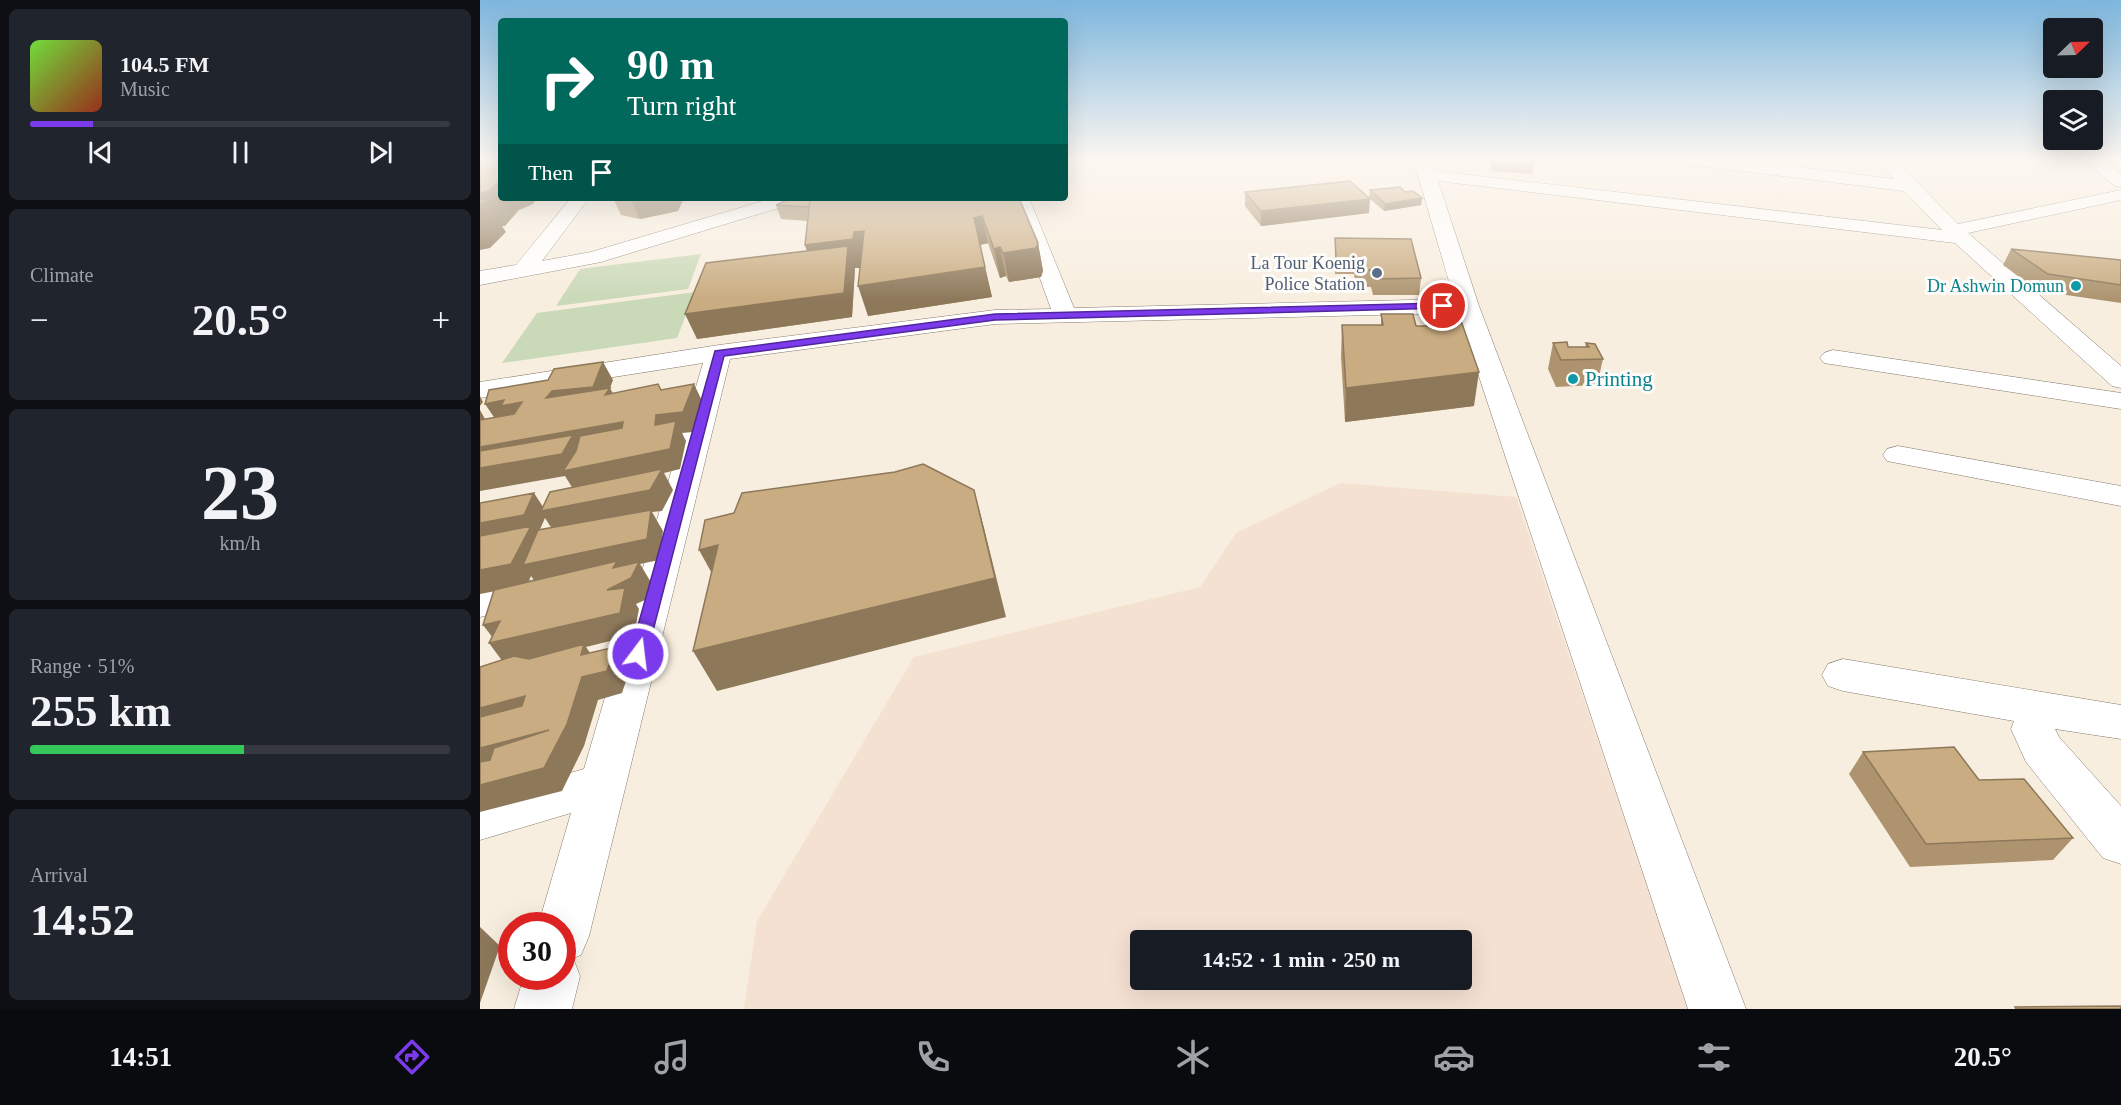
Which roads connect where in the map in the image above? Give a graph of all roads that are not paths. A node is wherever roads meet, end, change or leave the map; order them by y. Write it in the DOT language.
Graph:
graph roads {
  1 [pos="574,205"];
  2 [pos="769,205"];
  3 [pos="1023,205"];
  4 [pos="1436,205"];
  5 [pos="1728,205"];
  6 [pos="1928,205"];
  7 [pos="2079,205"];
  8 [pos="1959,234"];
  9 [pos="522,272"];
  10 [pos="480,278"];
  11 [pos="1467,306"];
  12 [pos="1065,315"];
  13 [pos="719,353"];
  14 [pos="1833,358"];
  15 [pos="2121,380"];
  16 [pos="480,390"];
  17 [pos="2121,401"];
  18 [pos="1898,455"];
  19 [pos="2121,496"];
  20 [pos="571,585"];
  21 [pos="480,604"];
  22 [pos="1844,675"];
  23 [pos="2040,708"];
  24 [pos="2121,722"];
  25 [pos="603,784"];
  26 [pos="480,819"];
  27 [pos="2121,842"];
  28 [pos="568,912"];
  29 [pos="548,990"];
  30 [pos="543,1009"];
  31 [pos="1717,1009"];
  1 -- 9 [label="street"];
  2 -- 9 [label="street"];
  3 -- 12 [label="street"];
  4 -- 11 [label="street"];
  5 -- 8 [label="street"];
  6 -- 8 [label="street"];
  7 -- 8 [label="street"];
  8 -- 15 [label="street"];
  9 -- 10 [label="street"];
  11 -- 12 [label="street"];
  11 -- 31 [label="street"];
  12 -- 13 [label="street"];
  13 -- 16 [label="street"];
  13 -- 25 [label="street"];
  14 -- 17 [label="street"];
  18 -- 19 [label="street"];
  20 -- 21 [label="street"];
  22 -- 23 [label="street"];
  23 -- 24 [label="street"];
  23 -- 27 [label="street"];
  25 -- 26 [label="street"];
  25 -- 28 [label="street"];
  29 -- 30 [label="street"];
}
